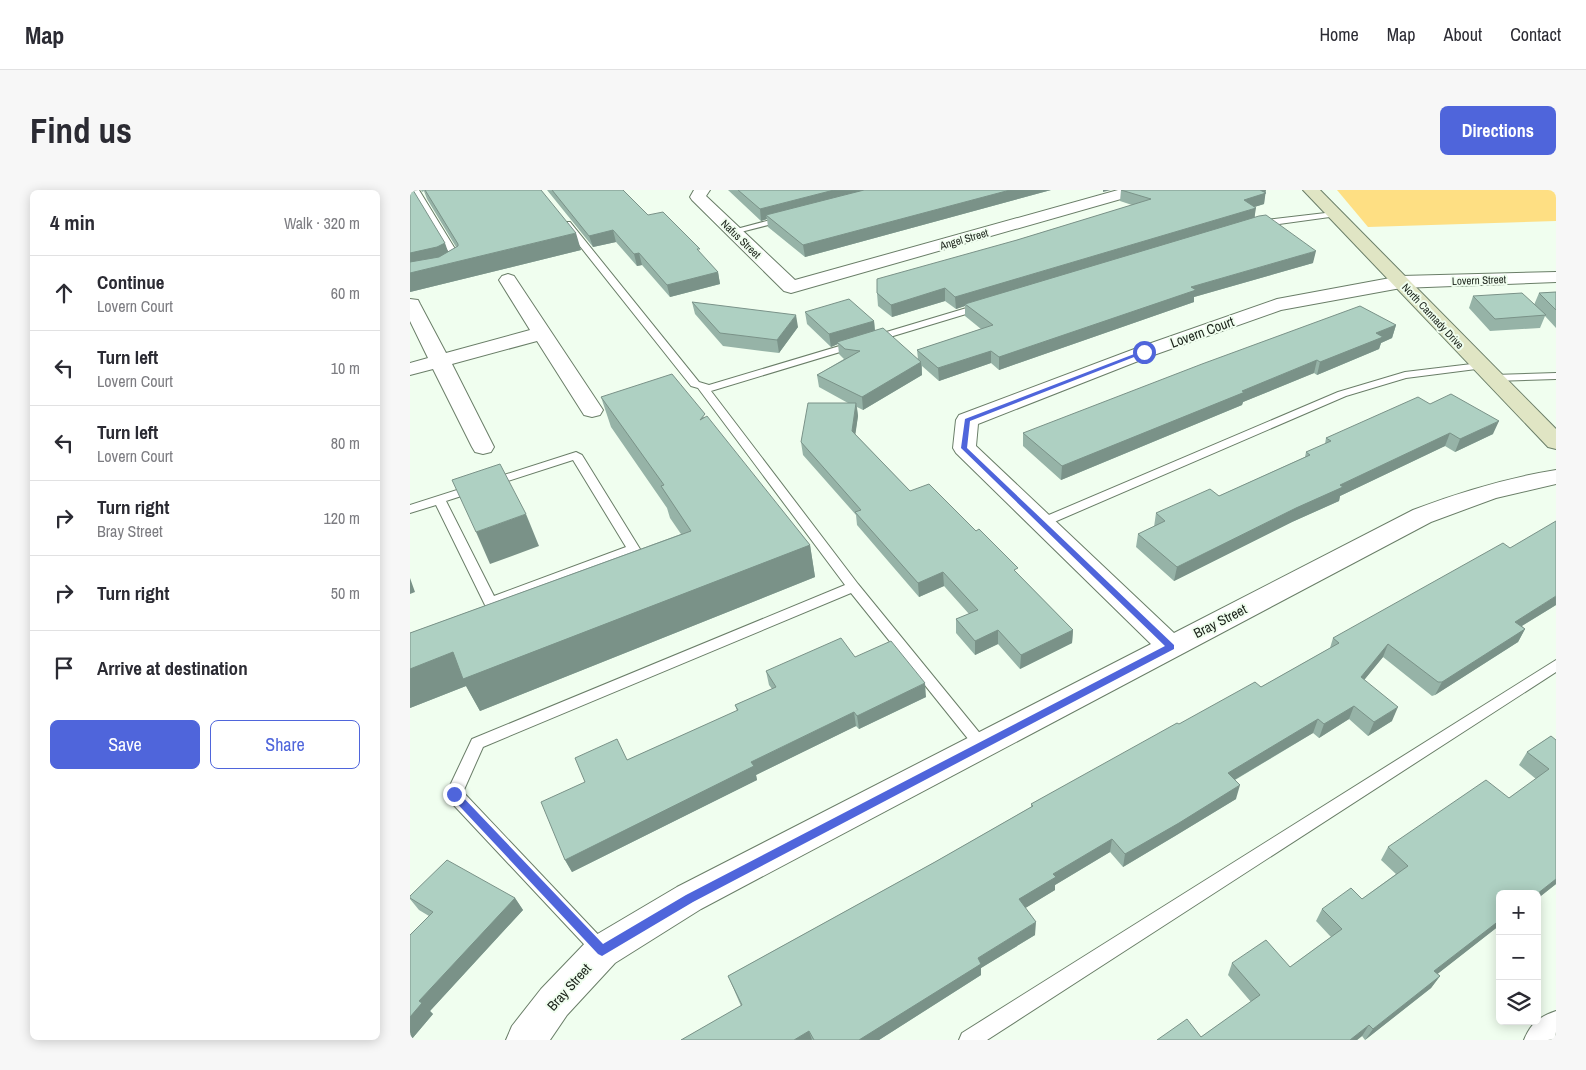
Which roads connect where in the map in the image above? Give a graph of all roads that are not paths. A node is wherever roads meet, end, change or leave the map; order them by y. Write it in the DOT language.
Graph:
graph roads {
  1 [pos="702,190"];
  2 [pos="1136,190"];
  3 [pos="1311,190"];
  4 [pos="418,195"];
  5 [pos="558,213"];
  6 [pos="1334,214"];
  7 [pos="790,217"];
  8 [pos="1246,227"];
  9 [pos="733,231"];
  10 [pos="447,268"];
  11 [pos="1556,277"];
  12 [pos="508,280"];
  13 [pos="1401,282"];
  14 [pos="791,287"];
  15 [pos="997,302"];
  16 [pos="411,304"];
  17 [pos="542,333"];
  18 [pos="440,361"];
  19 [pos="410,369"];
  20 [pos="1487,372"];
  21 [pos="1556,376"];
  22 [pos="702,386"];
  23 [pos="592,410"];
  24 [pos="1556,442"];
  25 [pos="483,447"];
  26 [pos="1556,476"];
  27 [pos="439,499"];
  28 [pos="410,508"];
  29 [pos="1041,523"];
  30 [pos="853,587"];
  31 [pos="1171,647"];
  32 [pos="1556,665"];
  33 [pos="982,746"];
  34 [pos="602,951"];
  35 [pos="1556,1030"];
  36 [pos="526,1040"];
  37 [pos="969,1040"];
  38 [pos="1544,1040"];
  1 -- 9 [label="street, Nafus Street"];
  2 -- 14 [label="street, Angel Street"];
  3 -- 6 [label="street, North Cannady Drive"];
  4 -- 10 [label="lane"];
  5 -- 22 [label="lane"];
  6 -- 8 [label="lane"];
  6 -- 13 [label="street, North Cannady Drive"];
  7 -- 9 [label="lane"];
  9 -- 14 [label="street, Nafus Street"];
  11 -- 13 [label="street, Lovern Street"];
  12 -- 17 [label="street"];
  13 -- 20 [label="street, North Cannady Drive"];
  13 -- 29 [label="street, Lovern Court"];
  15 -- 22 [label="lane"];
  16 -- 18 [label="street"];
  17 -- 18 [label="street"];
  17 -- 23 [label="street"];
  18 -- 19 [label="street"];
  18 -- 25 [label="street"];
  20 -- 21 [label="lane"];
  20 -- 24 [label="street, North Cannady Drive"];
  20 -- 29 [label="lane"];
  22 -- 30 [label="lane"];
  26 -- 31 [label="street, Bray Street"];
  27 -- 27 [label="lane"];
  27 -- 28 [label="lane"];
  29 -- 31 [label="street, Lovern Court"];
  30 -- 33 [label="lane"];
  30 -- 34 [label="lane"];
  31 -- 33 [label="street, Bray Street"];
  32 -- 37 [label="lane"];
  33 -- 34 [label="street, Bray Street"];
  34 -- 36 [label="street, Bray Street"];
  35 -- 38 [label="street"];
}
